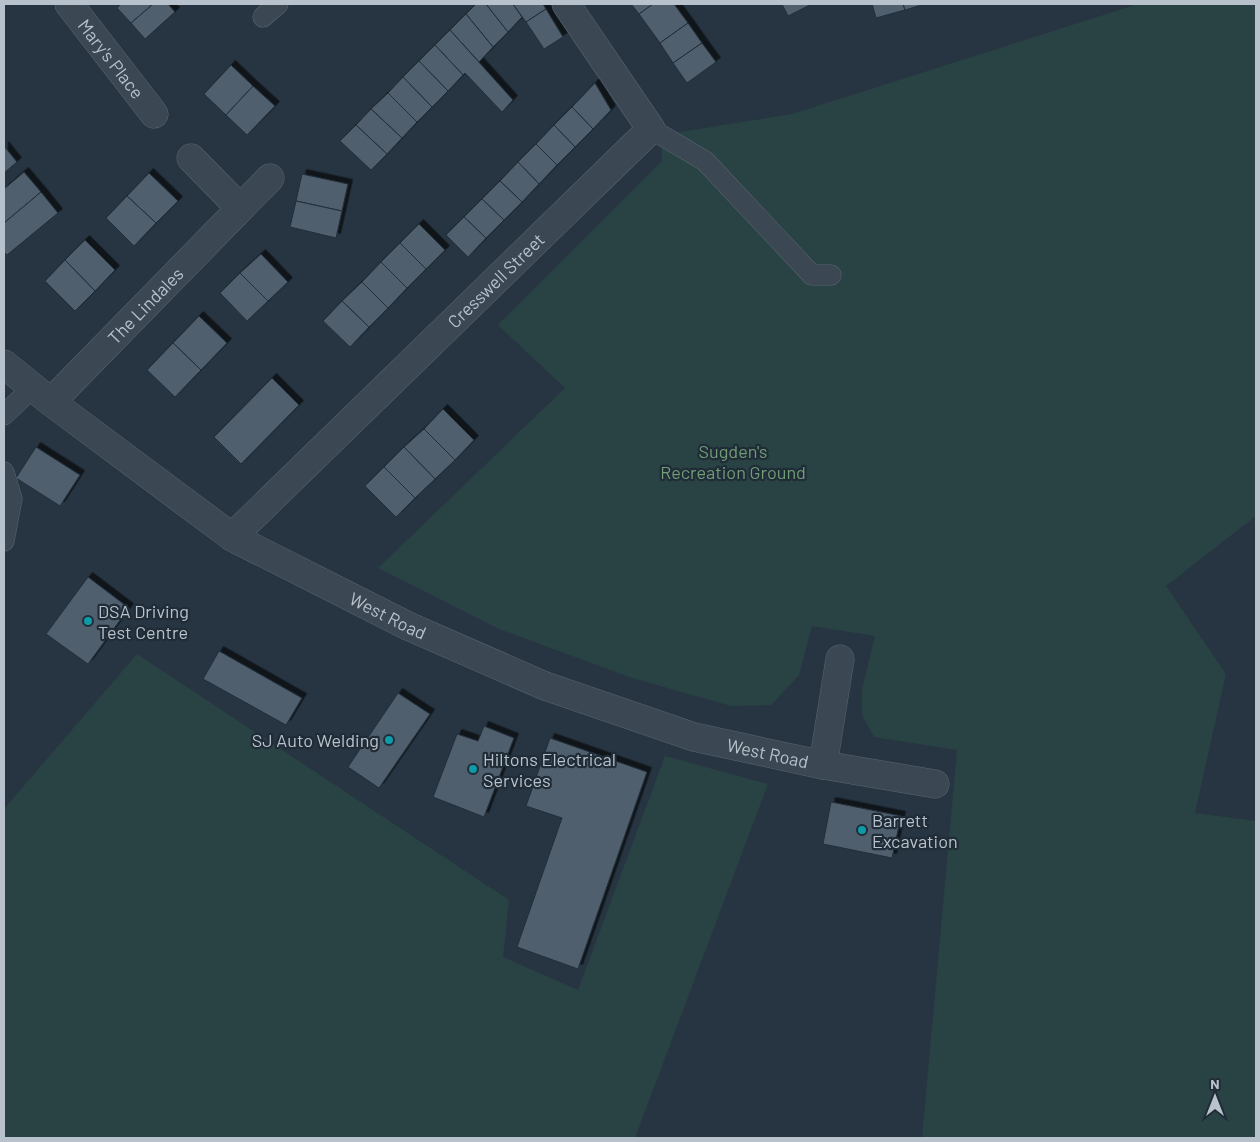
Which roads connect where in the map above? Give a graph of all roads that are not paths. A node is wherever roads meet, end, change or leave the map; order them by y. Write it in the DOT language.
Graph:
graph roads {
  1 [pos="69,4"];
  2 [pos="278,4"];
  3 [pos="566,4"];
  4 [pos="263,17"];
  5 [pos="154,114"];
  6 [pos="651,129"];
  7 [pos="191,158"];
  8 [pos="270,178"];
  9 [pos="240,208"];
  10 [pos="831,275"];
  11 [pos="4,364"];
  12 [pos="42,394"];
  13 [pos="4,415"];
  14 [pos="4,472"];
  15 [pos="232,538"];
  16 [pos="4,541"];
  17 [pos="840,659"];
  18 [pos="823,765"];
  19 [pos="935,784"];
  1 -- 5 [label="street, Mary's Place"];
  2 -- 4 [label="lane"];
  3 -- 6 [label="street"];
  6 -- 10 [label="lane"];
  6 -- 15 [label="street, Cresswell Street"];
  7 -- 9 [label="street"];
  8 -- 9 [label="street, The Lindales"];
  9 -- 12 [label="street, The Lindales"];
  11 -- 12 [label="street, West Road"];
  12 -- 13 [label="lane"];
  12 -- 15 [label="street, West Road"];
  14 -- 16 [label="lane"];
  15 -- 18 [label="street, West Road"];
  17 -- 18 [label="street, West Road"];
  18 -- 19 [label="street, West Road"];
}
